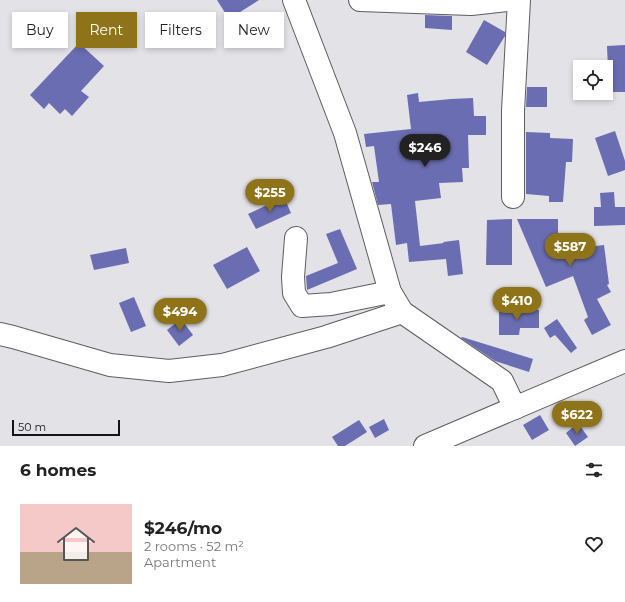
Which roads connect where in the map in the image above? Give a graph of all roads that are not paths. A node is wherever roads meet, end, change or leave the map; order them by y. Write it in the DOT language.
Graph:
graph roads {
  1 [pos="294,0"];
  2 [pos="360,0"];
  3 [pos="507,0"];
  4 [pos="519,0"];
  5 [pos="470,2"];
  6 [pos="513,197"];
  7 [pos="296,238"];
  8 [pos="390,292"];
  9 [pos="402,312"];
  10 [pos="0,334"];
  11 [pos="625,361"];
  12 [pos="515,408"];
  13 [pos="425,446"];
  1 -- 8 [label="street"];
  2 -- 5 [label="street"];
  3 -- 5 [label="street"];
  4 -- 6 [label="street"];
  7 -- 8 [label="street"];
  8 -- 9 [label="street"];
  9 -- 10 [label="street"];
  9 -- 12 [label="street"];
  11 -- 12 [label="street"];
  12 -- 13 [label="street"];
}
